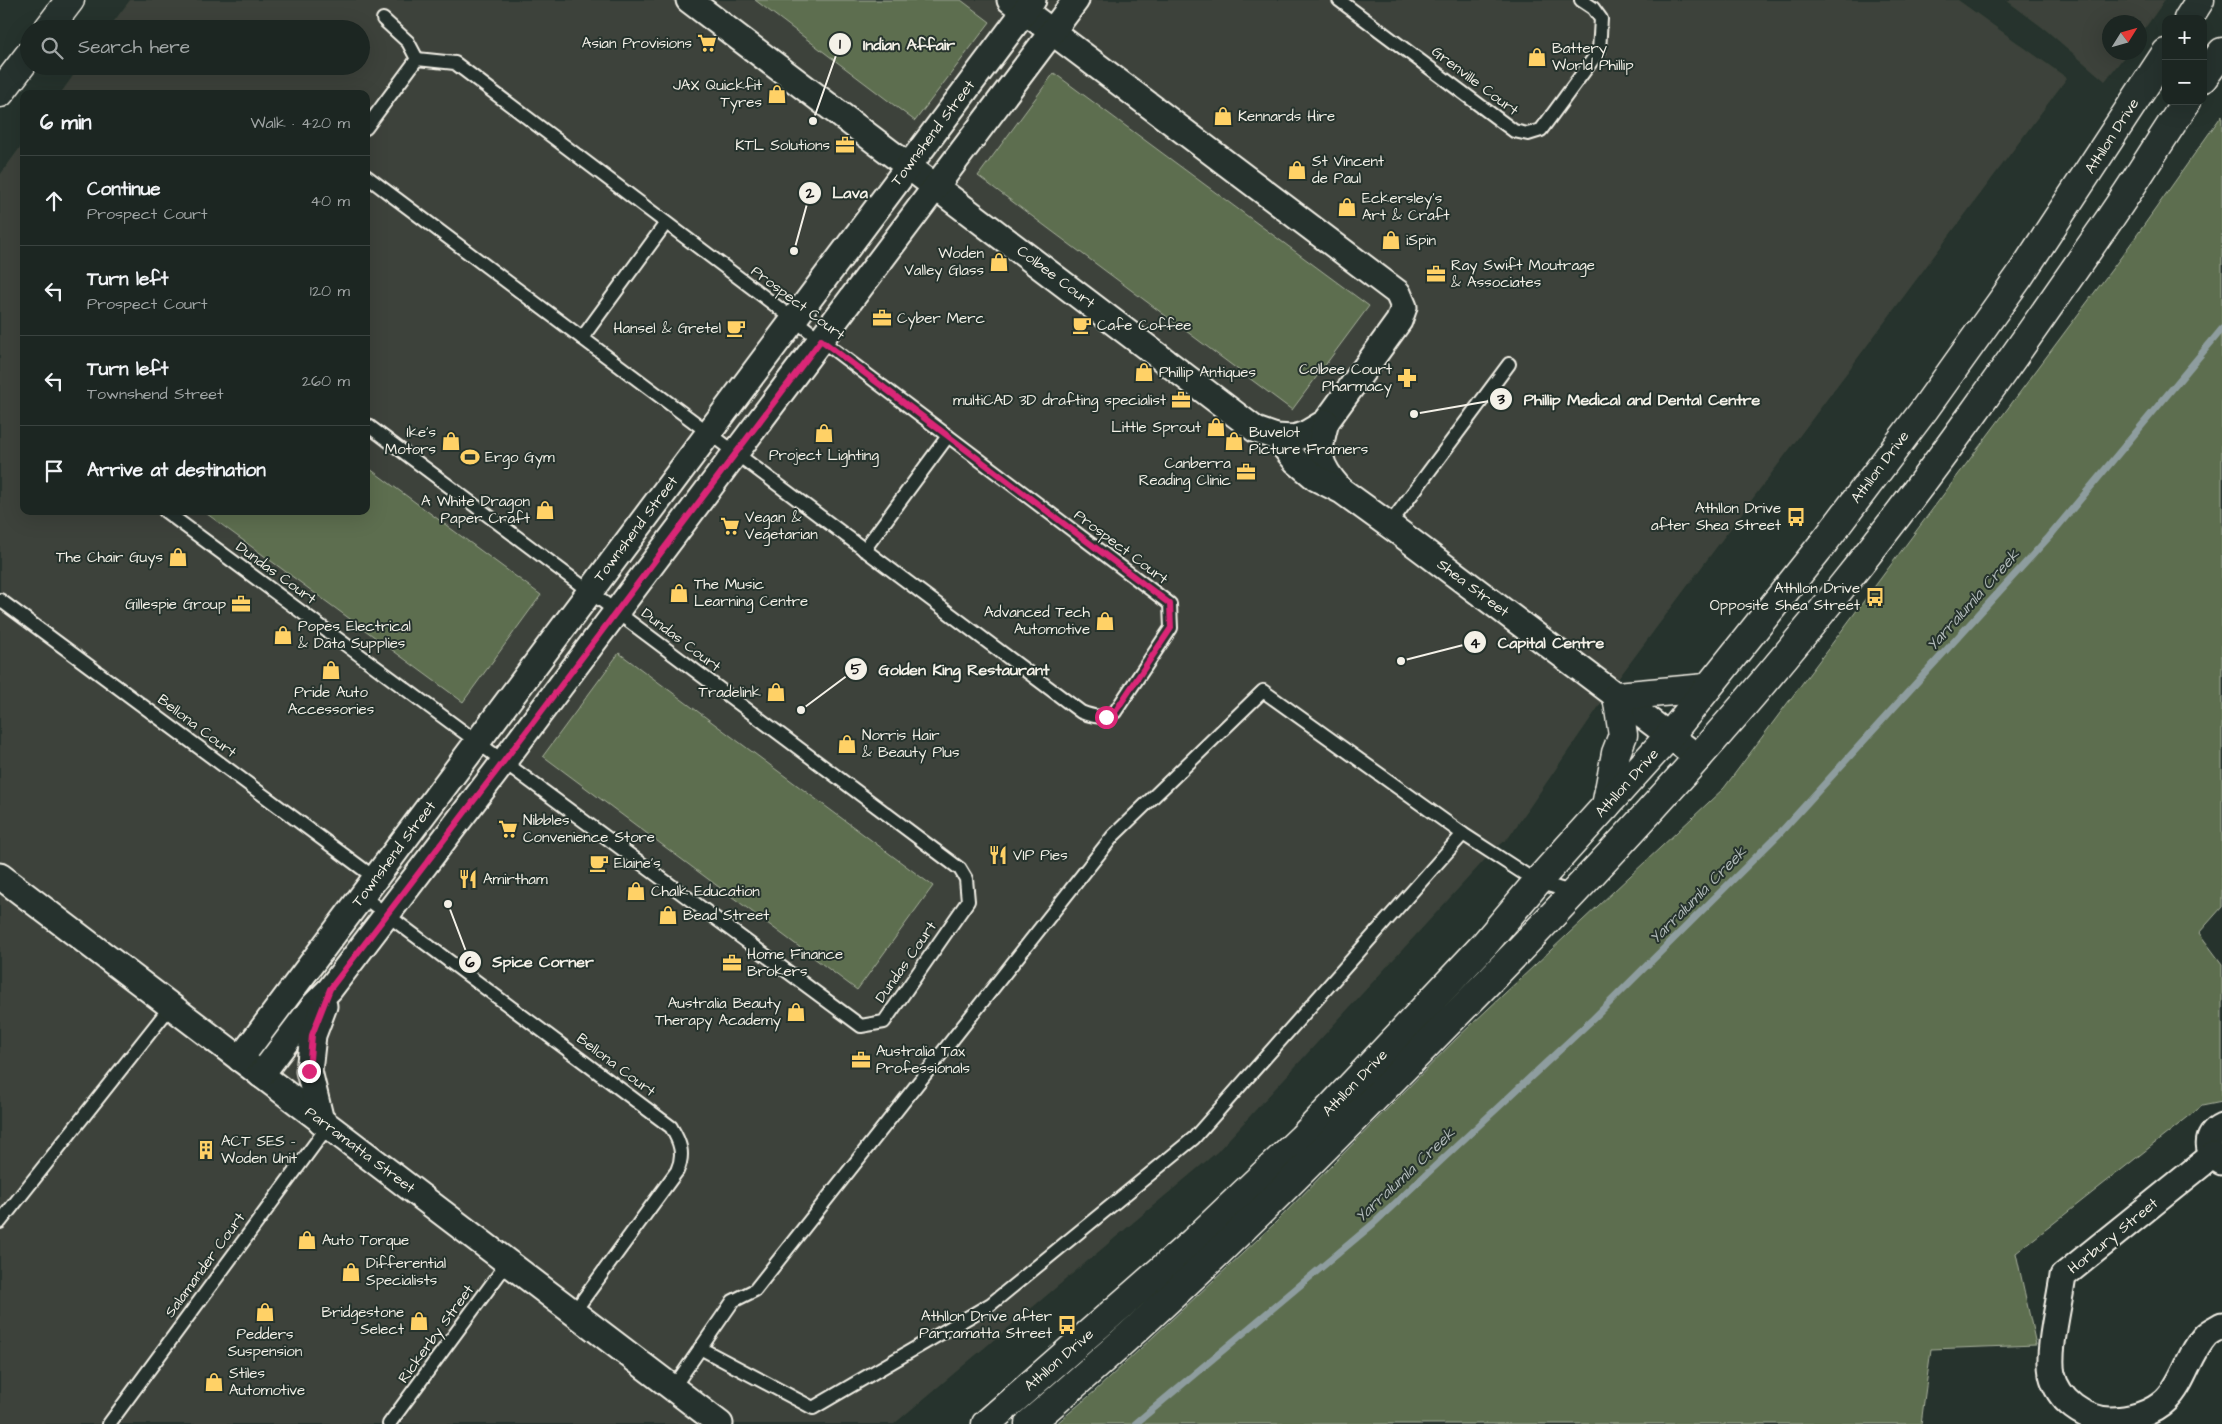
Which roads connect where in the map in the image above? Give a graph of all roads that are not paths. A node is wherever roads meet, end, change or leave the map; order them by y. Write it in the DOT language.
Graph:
graph roads {
  1 [pos="70,0"];
  2 [pos="690,0"];
  3 [pos="1076,0"];
  4 [pos="1339,0"];
  5 [pos="1581,0"];
  6 [pos="2200,0"];
  7 [pos="1022,4"];
  8 [pos="2191,15"];
  9 [pos="383,19"];
  10 [pos="55,20"];
  11 [pos="1052,32"];
  12 [pos="2222,52"];
  13 [pos="417,59"];
  14 [pos="2162,60"];
  15 [pos="20,66"];
  16 [pos="2207,73"];
  17 [pos="0,93"];
  18 [pos="2184,105"];
  19 [pos="370,123"];
  20 [pos="909,166"];
  21 [pos="370,179"];
  22 [pos="936,186"];
  23 [pos="666,223"];
  24 [pos="794,319"];
  25 [pos="582,338"];
  26 [pos="821,340"];
  27 [pos="1509,364"];
  28 [pos="1326,422"];
  29 [pos="370,427"];
  30 [pos="708,434"];
  31 [pos="948,436"];
  32 [pos="1276,437"];
  33 [pos="735,454"];
  34 [pos="1342,491"];
  35 [pos="170,515"];
  36 [pos="1390,525"];
  37 [pos="864,550"];
  38 [pos="590,592"];
  39 [pos="0,600"];
  40 [pos="617,612"];
  41 [pos="1706,688"];
  42 [pos="1617,696"];
  43 [pos="1670,735"];
  44 [pos="478,742"];
  45 [pos="1699,758"];
  46 [pos="504,762"];
  47 [pos="1605,807"];
  48 [pos="1462,834"];
  49 [pos="0,876"];
  50 [pos="1537,882"];
  51 [pos="369,887"];
  52 [pos="1576,893"];
  53 [pos="387,915"];
  54 [pos="330,989"];
  55 [pos="171,1006"];
  56 [pos="240,1059"];
  57 [pos="261,1075"];
  58 [pos="324,1123"];
  59 [pos="2222,1128"];
  60 [pos="2218,1158"];
  61 [pos="0,1222"];
  62 [pos="508,1262"];
  63 [pos="574,1312"];
  64 [pos="2222,1325"];
  65 [pos="700,1348"];
  66 [pos="673,1388"];
  67 [pos="109,1424"];
  68 [pos="389,1424"];
  69 [pos="720,1424"];
  70 [pos="986,1424"];
  71 [pos="1029,1424"];
  1 -- 10 [label="main road"];
  2 -- 20 [label="street, Colbee Court"];
  3 -- 11 [label="street, Townshend Street"];
  4 -- 5 [label="lane, Grenville Court"];
  6 -- 8 [label="main road"];
  7 -- 11 [label="street, Colbee Court"];
  7 -- 20 [label="street, Townshend Street"];
  9 -- 13 [label="lane"];
  11 -- 22 [label="street, Townshend Street"];
  11 -- 28 [label="street, Colbee Court"];
  12 -- 16 [label="main road"];
  13 -- 19 [label="lane"];
  13 -- 23 [label="lane, Prospect Court"];
  14 -- 41 [label="main road, Athllon Drive"];
  15 -- 17 [label="main road"];
  18 -- 45 [label="main road, Athllon Drive"];
  20 -- 22 [label="street, Colbee Court"];
  20 -- 24 [label="street, Townshend Street"];
  21 -- 25 [label="lane, Prospect Court"];
  22 -- 26 [label="street, Townshend Street"];
  22 -- 32 [label="street, Colbee Court"];
  23 -- 24 [label="lane, Prospect Court"];
  23 -- 25 [label="lane"];
  24 -- 26 [label="lane, Prospect Court"];
  24 -- 30 [label="street, Townshend Street"];
  25 -- 30 [label="lane, Prospect Court"];
  26 -- 31 [label="lane, Prospect Court"];
  26 -- 33 [label="street, Townshend Street"];
  27 -- 36 [label="lane"];
  28 -- 32 [label="street, Colbee Court"];
  28 -- 34 [label="street, Shea Street"];
  29 -- 38 [label="lane, Dundas Court"];
  30 -- 33 [label="lane, Prospect Court"];
  30 -- 38 [label="street, Townshend Street"];
  31 -- 37 [label="lane"];
  31 -- 37 [label="lane, Prospect Court"];
  32 -- 34 [label="street, Shea Street"];
  33 -- 37 [label="lane, Prospect Court"];
  33 -- 40 [label="street, Townshend Street"];
  34 -- 36 [label="street, Shea Street"];
  35 -- 44 [label="lane, Dundas Court"];
  36 -- 42 [label="street, Shea Street"];
  38 -- 40 [label="lane, Dundas Court"];
  38 -- 44 [label="street, Townshend Street"];
  39 -- 51 [label="lane, Bellona Court"];
  40 -- 46 [label="street, Townshend Street"];
  40 -- 46 [label="lane, Dundas Court"];
  41 -- 42 [label="main road"];
  41 -- 43 [label="main road, Athllon Drive"];
  42 -- 43 [label="street, Shea Street"];
  42 -- 47 [label="main road"];
  43 -- 45 [label="street, Shea Street"];
  43 -- 47 [label="main road, Athllon Drive"];
  44 -- 46 [label="lane, Dundas Court"];
  44 -- 51 [label="street, Townshend Street"];
  45 -- 52 [label="main road, Athllon Drive"];
  46 -- 53 [label="street, Townshend Street"];
  47 -- 50 [label="main road, Athllon Drive"];
  48 -- 50 [label="lane"];
  48 -- 65 [label="lane"];
  48 -- 65 [label="lane"];
  49 -- 55 [label="street, Parramatta Street"];
  50 -- 52 [label="lane"];
  50 -- 70 [label="main road, Athllon Drive"];
  51 -- 53 [label="lane, Bellona Court"];
  51 -- 56 [label="street, Townshend Street"];
  52 -- 71 [label="main road, Athllon Drive"];
  53 -- 54 [label="street, Townshend Street"];
  53 -- 63 [label="lane, Bellona Court"];
  54 -- 57 [label="street, Townshend Street"];
  54 -- 58 [label="street, Townshend Street"];
  55 -- 56 [label="street, Parramatta Street"];
  55 -- 61 [label="lane"];
  56 -- 57 [label="street, Parramatta Street"];
  57 -- 58 [label="street, Parramatta Street"];
  58 -- 62 [label="street, Parramatta Street"];
  58 -- 67 [label="lane, Salamander Court"];
  59 -- 60 [label="street, Horbury Street"];
  60 -- 64 [label="street, Horbury Street"];
  62 -- 63 [label="street, Parramatta Street"];
  62 -- 68 [label="lane, Rickerby Street"];
  63 -- 66 [label="street, Parramatta Street"];
  65 -- 66 [label="lane"];
  66 -- 69 [label="street, Parramatta Street"];
}
